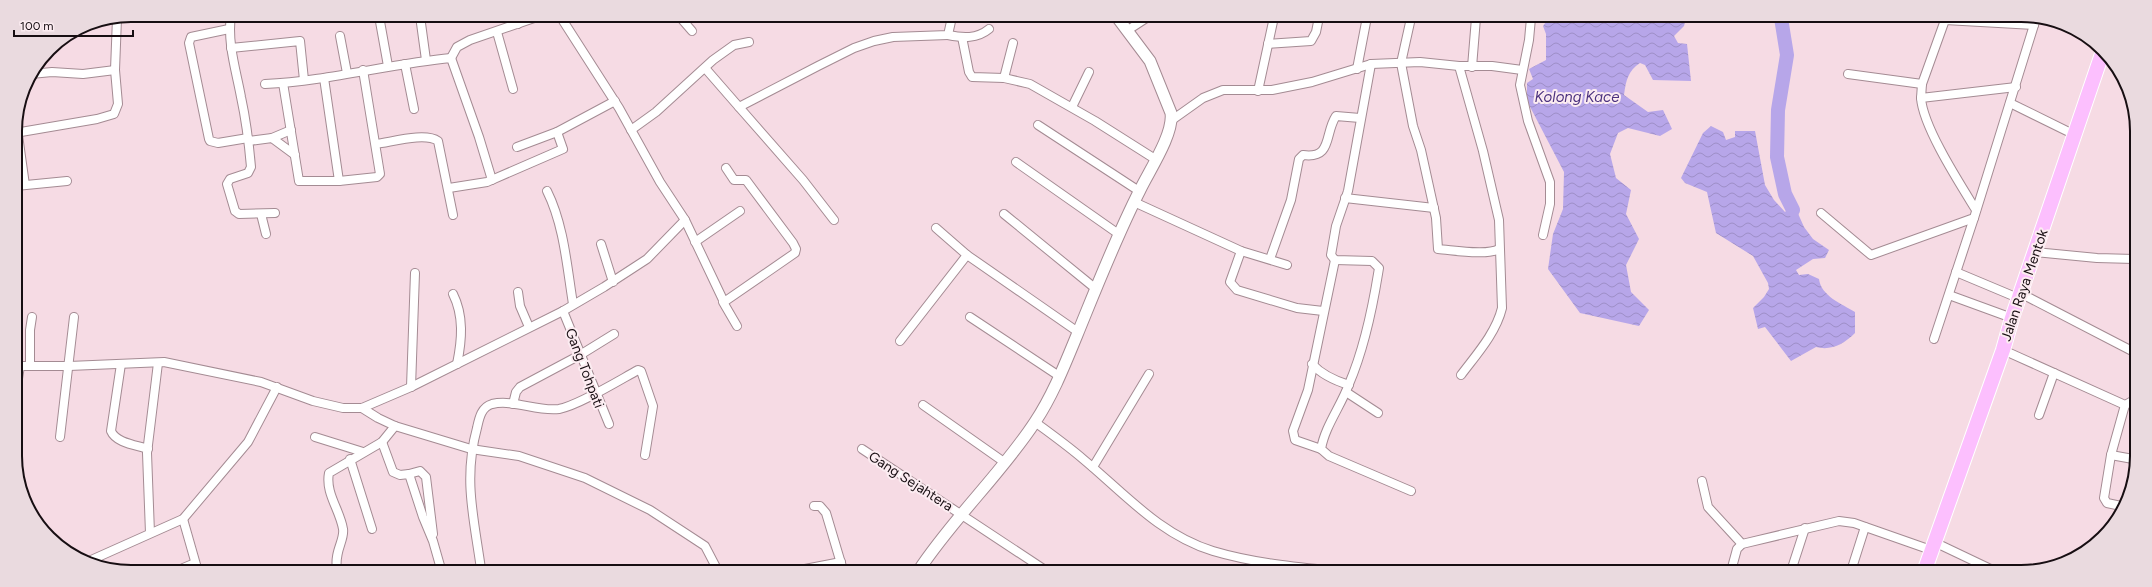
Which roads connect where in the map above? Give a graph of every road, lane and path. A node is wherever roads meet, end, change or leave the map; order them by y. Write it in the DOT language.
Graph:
graph roads {
  1 [pos="230,22"];
  2 [pos="380,22"];
  3 [pos="421,22"];
  4 [pos="524,22"];
  5 [pos="564,22"];
  6 [pos="684,22"];
  7 [pos="951,22"];
  8 [pos="1121,22"];
  9 [pos="1140,22"];
  10 [pos="1273,22"];
  11 [pos="1318,22"];
  12 [pos="1366,22"];
  13 [pos="1410,22"];
  14 [pos="1476,22"];
  15 [pos="1531,22"];
  16 [pos="1944,22"];
  17 [pos="2035,22"];
  18 [pos="117,23"];
  19 [pos="518,24"];
  20 [pos="229,29"];
  21 [pos="990,29"];
  22 [pos="1128,30"];
  23 [pos="692,31"];
  24 [pos="497,32"];
  25 [pos="948,35"];
  26 [pos="340,36"];
  27 [pos="962,38"];
  28 [pos="749,42"];
  29 [pos="1013,43"];
  30 [pos="1268,44"];
  31 [pos="231,48"];
  32 [pos="2101,57"];
  33 [pos="451,58"];
  34 [pos="426,60"];
  35 [pos="1401,63"];
  36 [pos="405,64"];
  37 [pos="1371,64"];
  38 [pos="388,66"];
  39 [pos="1459,66"];
  40 [pos="705,68"];
  41 [pos="1472,68"];
  42 [pos="1357,69"];
  43 [pos="115,70"];
  44 [pos="363,70"];
  45 [pos="1522,70"];
  46 [pos="1089,72"];
  47 [pos="38,73"];
  48 [pos="348,73"];
  49 [pos="1848,74"];
  50 [pos="324,78"];
  51 [pos="1004,78"];
  52 [pos="304,80"];
  53 [pos="283,83"];
  54 [pos="265,84"];
  55 [pos="1922,84"];
  56 [pos="2016,87"];
  57 [pos="513,89"];
  58 [pos="1258,91"];
  59 [pos="1921,98"];
  60 [pos="615,101"];
  61 [pos="2010,103"];
  62 [pos="739,107"];
  63 [pos="1072,107"];
  64 [pos="414,109"];
  65 [pos="1360,118"];
  66 [pos="1172,120"];
  67 [pos="1038,125"];
  68 [pos="291,130"];
  69 [pos="631,130"];
  70 [pos="22,132"];
  71 [pos="557,132"];
  72 [pos="2075,135"];
  73 [pos="272,138"];
  74 [pos="248,139"];
  75 [pos="376,144"];
  76 [pos="516,147"];
  77 [pos="295,155"];
  78 [pos="1155,160"];
  79 [pos="1016,162"];
  80 [pos="22,168"];
  81 [pos="726,168"];
  82 [pos="492,180"];
  83 [pos="67,181"];
  84 [pos="339,181"];
  85 [pos="22,185"];
  86 [pos="25,185"];
  87 [pos="449,188"];
  88 [pos="547,191"];
  89 [pos="1139,191"];
  90 [pos="1345,198"];
  91 [pos="1134,202"];
  92 [pos="1434,208"];
  93 [pos="1976,210"];
  94 [pos="740,211"];
  95 [pos="275,213"];
  96 [pos="1821,213"];
  97 [pos="261,214"];
  98 [pos="1004,214"];
  99 [pos="453,215"];
  100 [pos="1974,218"];
  101 [pos="685,220"];
  102 [pos="834,220"];
  103 [pos="936,228"];
  104 [pos="266,234"];
  105 [pos="1120,235"];
  106 [pos="1543,235"];
  107 [pos="695,242"];
  108 [pos="601,244"];
  109 [pos="1499,249"];
  110 [pos="1241,250"];
  111 [pos="2035,252"];
  112 [pos="967,255"];
  113 [pos="1270,259"];
  114 [pos="2130,259"];
  115 [pos="1335,260"];
  116 [pos="1287,265"];
  117 [pos="1956,272"];
  118 [pos="415,273"];
  119 [pos="613,282"];
  120 [pos="1096,289"];
  121 [pos="518,292"];
  122 [pos="453,294"];
  123 [pos="1949,295"];
  124 [pos="2019,296"];
  125 [pos="723,302"];
  126 [pos="573,304"];
  127 [pos="563,311"];
  128 [pos="1323,311"];
  129 [pos="32,317"];
  130 [pos="74,317"];
  131 [pos="970,317"];
  132 [pos="2012,318"];
  133 [pos="737,326"];
  134 [pos="529,327"];
  135 [pos="1078,332"];
  136 [pos="614,334"];
  137 [pos="1934,339"];
  138 [pos="900,340"];
  139 [pos="2002,350"];
  140 [pos="2130,350"];
  141 [pos="580,355"];
  142 [pos="158,363"];
  143 [pos="121,364"];
  144 [pos="457,364"];
  145 [pos="1312,364"];
  146 [pos="22,366"];
  147 [pos="30,366"];
  148 [pos="69,366"];
  149 [pos="2054,373"];
  150 [pos="1149,374"];
  151 [pos="1461,375"];
  152 [pos="1059,376"];
  153 [pos="277,387"];
  154 [pos="411,388"];
  155 [pos="1348,388"];
  156 [pos="595,393"];
  157 [pos="2130,402"];
  158 [pos="513,404"];
  159 [pos="2125,404"];
  160 [pos="923,405"];
  161 [pos="362,408"];
  162 [pos="1378,412"];
  163 [pos="2039,415"];
  164 [pos="1035,422"];
  165 [pos="609,424"];
  166 [pos="395,426"];
  167 [pos="60,437"];
  168 [pos="315,437"];
  169 [pos="382,442"];
  170 [pos="148,449"];
  171 [pos="471,449"];
  172 [pos="1321,449"];
  173 [pos="862,450"];
  174 [pos="363,452"];
  175 [pos="645,455"];
  176 [pos="2111,455"];
  177 [pos="2130,458"];
  178 [pos="350,459"];
  179 [pos="1004,462"];
  180 [pos="1093,467"];
  181 [pos="409,474"];
  182 [pos="1702,481"];
  183 [pos="1411,491"];
  184 [pos="2118,505"];
  185 [pos="814,506"];
  186 [pos="960,513"];
  187 [pos="183,519"];
  188 [pos="1865,527"];
  189 [pos="1805,528"];
  190 [pos="372,529"];
  191 [pos="150,533"];
  192 [pos="433,541"];
  193 [pos="1742,544"];
  194 [pos="1932,546"];
  195 [pos="96,559"];
  196 [pos="196,565"];
  197 [pos="337,565"];
  198 [pos="439,565"];
  199 [pos="480,565"];
  200 [pos="715,565"];
  201 [pos="842,565"];
  202 [pos="923,565"];
  203 [pos="1038,565"];
  204 [pos="1266,565"];
  205 [pos="1733,565"];
  206 [pos="1793,565"];
  207 [pos="1852,565"];
  208 [pos="1926,565"];
  209 [pos="1980,565"];
  1 -- 20 [label="street"];
  2 -- 38 [label="street"];
  3 -- 34 [label="street"];
  4 -- 19 [label="street"];
  5 -- 60 [label="street"];
  6 -- 23 [label="street"];
  7 -- 25 [label="street"];
  8 -- 22 [label="street"];
  9 -- 22 [label="street"];
  10 -- 30 [label="street"];
  11 -- 30 [label="street"];
  12 -- 42 [label="street"];
  13 -- 35 [label="street"];
  14 -- 41 [label="street"];
  15 -- 45 [label="street"];
  16 -- 55 [label="street"];
  17 -- 56 [label="street"];
  18 -- 43 [label="street"];
  19 -- 24 [label="street"];
  20 -- 31 [label="street"];
  20 -- 74 [label="street"];
  21 -- 27 [label="street"];
  22 -- 66 [label="street"];
  24 -- 33 [label="street"];
  24 -- 57 [label="street"];
  25 -- 27 [label="street"];
  25 -- 62 [label="street"];
  26 -- 48 [label="street"];
  27 -- 51 [label="street"];
  28 -- 40 [label="street"];
  29 -- 51 [label="street"];
  30 -- 58 [label="street"];
  31 -- 52 [label="street"];
  31 -- 74 [label="street"];
  32 -- 72 [label="highway, Jalan Raya Mentok"];
  33 -- 34 [label="street"];
  33 -- 82 [label="street"];
  34 -- 36 [label="street"];
  35 -- 37 [label="street"];
  35 -- 39 [label="street"];
  35 -- 92 [label="street"];
  36 -- 38 [label="street"];
  36 -- 64 [label="street"];
  37 -- 42 [label="street"];
  37 -- 65 [label="street"];
  38 -- 44 [label="street"];
  39 -- 41 [label="street"];
  39 -- 109 [label="street"];
  40 -- 62 [label="street"];
  40 -- 69 [label="street"];
  41 -- 45 [label="street"];
  42 -- 58 [label="street"];
  43 -- 47 [label="street"];
  43 -- 70 [label="street"];
  44 -- 48 [label="street"];
  44 -- 75 [label="street"];
  45 -- 106 [label="street"];
  46 -- 63 [label="street"];
  48 -- 50 [label="street"];
  49 -- 55 [label="street"];
  50 -- 52 [label="street"];
  50 -- 84 [label="street"];
  51 -- 63 [label="street"];
  52 -- 53 [label="street"];
  53 -- 54 [label="street"];
  53 -- 68 [label="street"];
  55 -- 59 [label="street"];
  56 -- 59 [label="street"];
  56 -- 61 [label="street"];
  58 -- 66 [label="street"];
  59 -- 93 [label="street"];
  60 -- 69 [label="street"];
  60 -- 71 [label="street"];
  61 -- 72 [label="street"];
  61 -- 93 [label="street"];
  62 -- 102 [label="street"];
  63 -- 78 [label="street"];
  65 -- 90 [label="street"];
  65 -- 113 [label="street"];
  66 -- 78 [label="street"];
  67 -- 89 [label="street"];
  68 -- 73 [label="street"];
  68 -- 77 [label="street"];
  69 -- 101 [label="street"];
  71 -- 76 [label="street"];
  71 -- 82 [label="street"];
  72 -- 111 [label="highway, Jalan Raya Mentok"];
  73 -- 74 [label="street"];
  73 -- 77 [label="street"];
  74 -- 97 [label="street"];
  75 -- 84 [label="street"];
  75 -- 87 [label="street"];
  77 -- 84 [label="street"];
  78 -- 89 [label="street"];
  79 -- 105 [label="street"];
  80 -- 86 [label="street"];
  81 -- 125 [label="street"];
  82 -- 87 [label="street"];
  83 -- 86 [label="street"];
  85 -- 86 [label="street"];
  87 -- 99 [label="street"];
  88 -- 126 [label="street"];
  89 -- 91 [label="street"];
  90 -- 92 [label="street"];
  90 -- 115 [label="street"];
  91 -- 105 [label="street"];
  91 -- 110 [label="street"];
  92 -- 109 [label="street"];
  93 -- 100 [label="street"];
  94 -- 107 [label="street"];
  95 -- 97 [label="street"];
  96 -- 100 [label="street"];
  97 -- 104 [label="street"];
  98 -- 120 [label="street"];
  100 -- 117 [label="street"];
  101 -- 107 [label="street"];
  101 -- 119 [label="street"];
  103 -- 112 [label="street"];
  105 -- 120 [label="street"];
  107 -- 125 [label="street"];
  108 -- 119 [label="street"];
  109 -- 151 [label="street"];
  110 -- 113 [label="street"];
  110 -- 128 [label="street"];
  111 -- 114 [label="street"];
  111 -- 124 [label="highway, Jalan Raya Mentok"];
  112 -- 135 [label="street"];
  112 -- 138 [label="street"];
  113 -- 116 [label="street"];
  115 -- 128 [label="street"];
  115 -- 155 [label="street"];
  117 -- 123 [label="street"];
  117 -- 124 [label="street"];
  118 -- 154 [label="street"];
  119 -- 126 [label="street"];
  120 -- 135 [label="street"];
  121 -- 134 [label="street"];
  122 -- 144 [label="street"];
  123 -- 132 [label="street"];
  123 -- 137 [label="street"];
  124 -- 132 [label="highway, Jalan Raya Mentok"];
  124 -- 140 [label="street"];
  125 -- 133 [label="street"];
  126 -- 127 [label="street"];
  127 -- 134 [label="street"];
  127 -- 141 [label="street, Gang Tohpati"];
  128 -- 145 [label="street"];
  129 -- 147 [label="street"];
  130 -- 148 [label="street"];
  131 -- 152 [label="street"];
  132 -- 139 [label="highway, Jalan Raya Mentok"];
  134 -- 144 [label="street"];
  135 -- 152 [label="street"];
  136 -- 141 [label="street"];
  139 -- 149 [label="street"];
  139 -- 194 [label="highway, Jalan Raya Mentok"];
  141 -- 156 [label="street, Gang Tohpati"];
  141 -- 158 [label="street"];
  142 -- 143 [label="street"];
  142 -- 153 [label="street"];
  142 -- 170 [label="street"];
  143 -- 148 [label="street"];
  143 -- 170 [label="street"];
  144 -- 154 [label="street"];
  145 -- 155 [label="street"];
  145 -- 172 [label="street"];
  146 -- 147 [label="street"];
  147 -- 148 [label="street"];
  148 -- 167 [label="street"];
  149 -- 159 [label="street"];
  149 -- 163 [label="street"];
  150 -- 180 [label="street"];
  152 -- 164 [label="street"];
  153 -- 161 [label="street"];
  153 -- 187 [label="street"];
  154 -- 161 [label="street"];
  155 -- 162 [label="street"];
  155 -- 172 [label="street"];
  156 -- 158 [label="street"];
  156 -- 165 [label="street, Gang Tohpati"];
  156 -- 175 [label="street"];
  157 -- 159 [label="street"];
  158 -- 171 [label="street"];
  159 -- 176 [label="street"];
  160 -- 179 [label="street"];
  161 -- 166 [label="street"];
  164 -- 179 [label="street"];
  164 -- 180 [label="street"];
  166 -- 169 [label="street"];
  166 -- 171 [label="street"];
  168 -- 174 [label="street"];
  169 -- 174 [label="street"];
  169 -- 181 [label="street"];
  170 -- 191 [label="street"];
  171 -- 199 [label="street"];
  171 -- 200 [label="street"];
  172 -- 183 [label="street"];
  173 -- 186 [label="street, Gang Sejahtera"];
  174 -- 178 [label="street"];
  176 -- 177 [label="street"];
  176 -- 184 [label="street"];
  178 -- 190 [label="street"];
  178 -- 197 [label="street"];
  179 -- 186 [label="street"];
  180 -- 204 [label="street"];
  181 -- 192 [label="street"];
  181 -- 192 [label="street"];
  182 -- 193 [label="street"];
  185 -- 201 [label="street"];
  186 -- 202 [label="street"];
  186 -- 203 [label="street, Gang Sejahtera"];
  187 -- 191 [label="street"];
  187 -- 196 [label="street"];
  188 -- 189 [label="street"];
  188 -- 194 [label="street"];
  188 -- 207 [label="street"];
  189 -- 193 [label="street"];
  189 -- 206 [label="street"];
  191 -- 195 [label="street"];
  192 -- 198 [label="street"];
  193 -- 205 [label="street"];
  194 -- 208 [label="highway, Jalan Raya Mentok"];
  194 -- 209 [label="street"];
}
